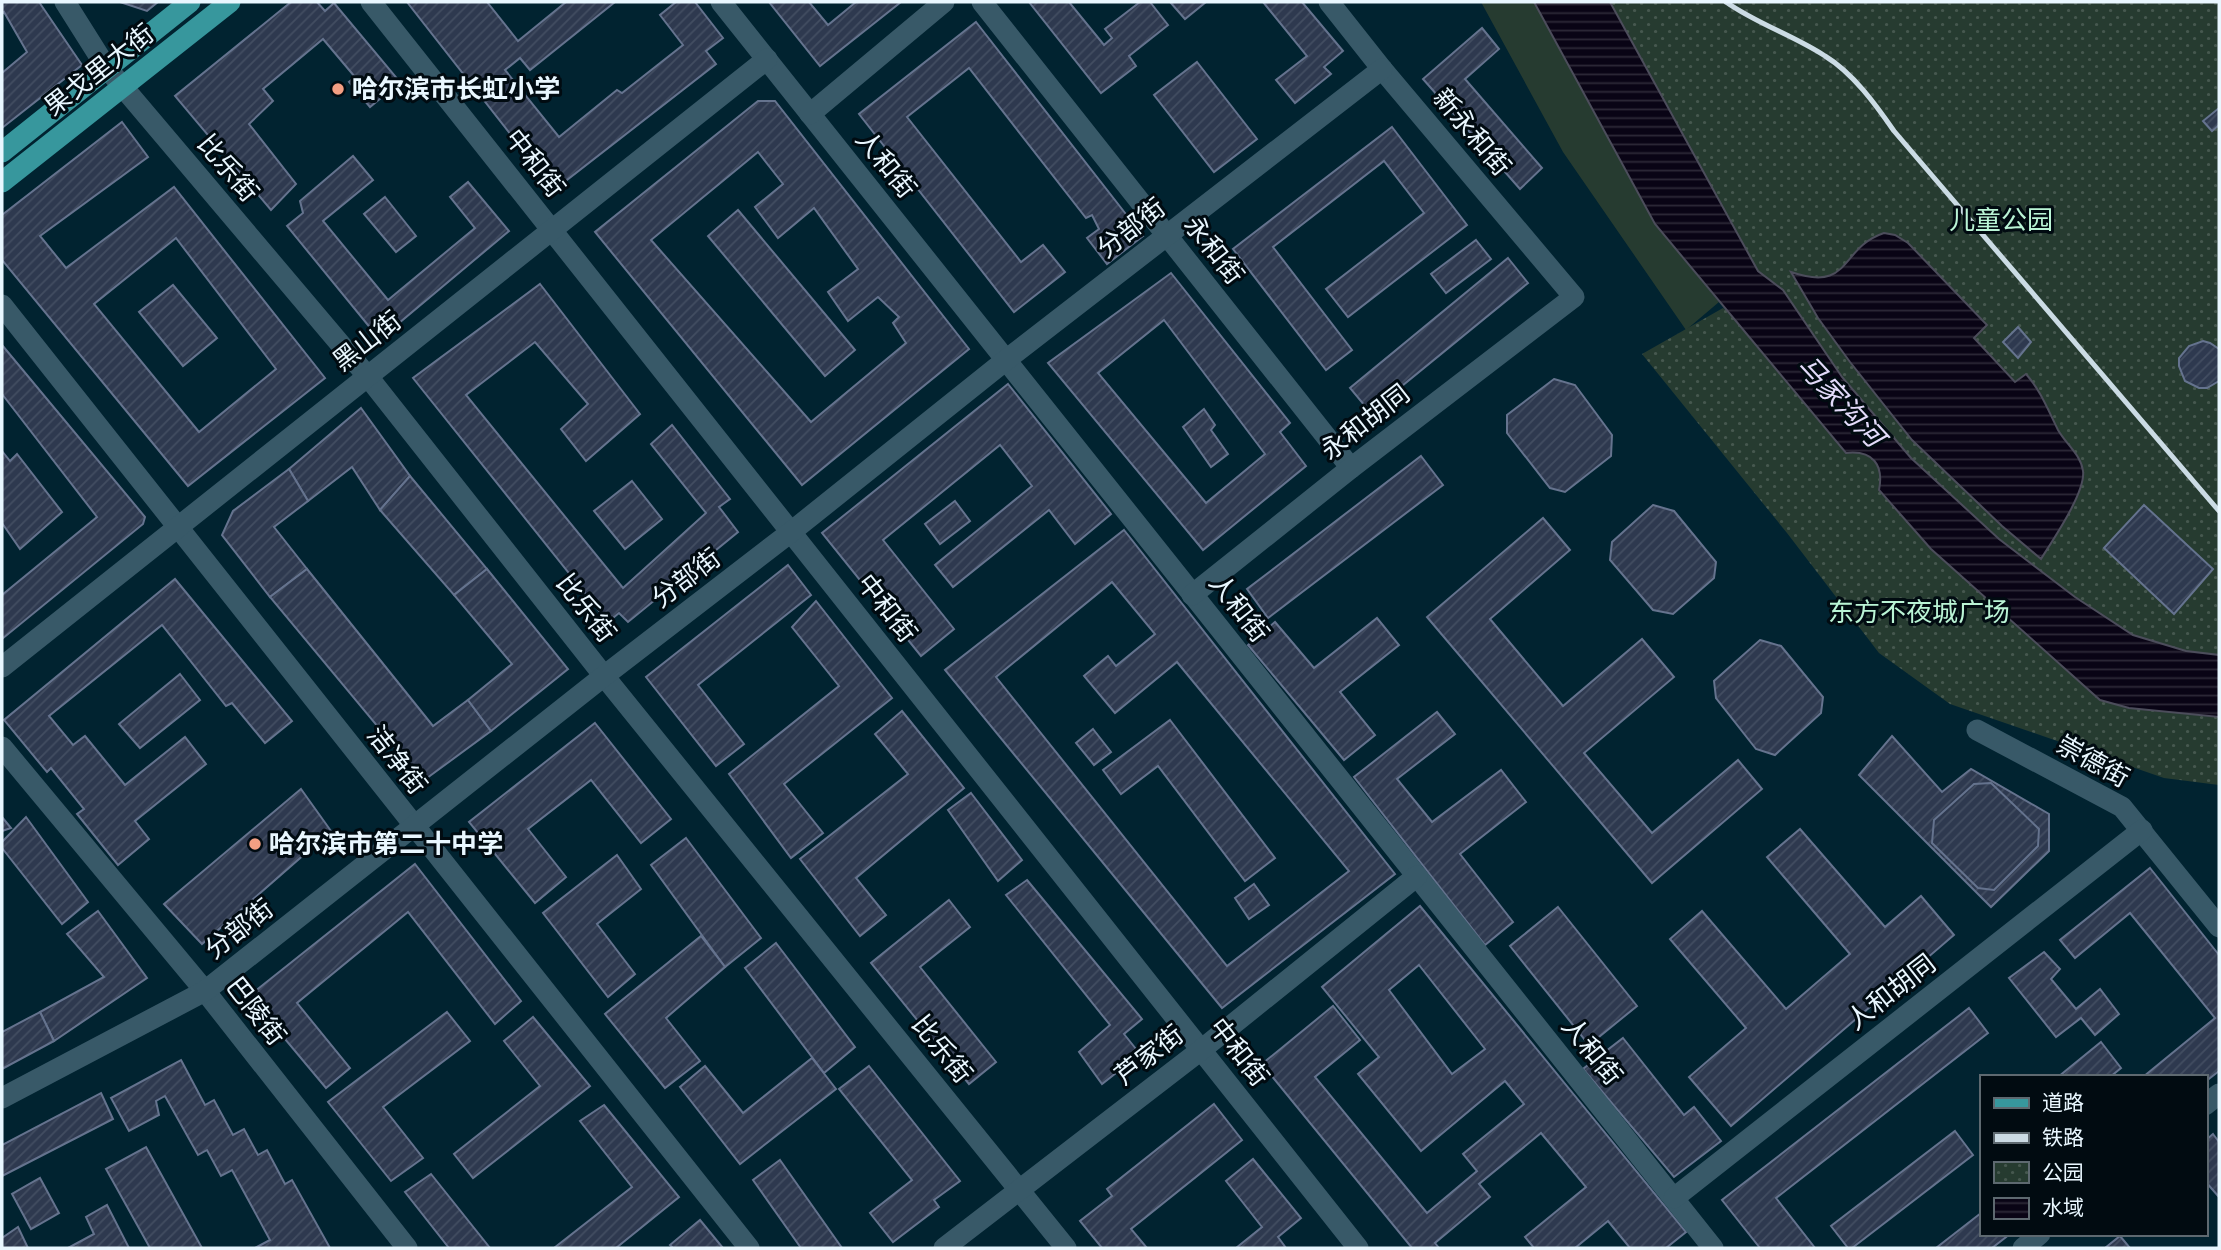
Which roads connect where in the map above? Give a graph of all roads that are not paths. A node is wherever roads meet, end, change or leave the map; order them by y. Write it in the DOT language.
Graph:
graph roads {
  1 [pos="65,2"];
  2 [pos="190,2"];
  3 [pos="230,2"];
  4 [pos="372,2"];
  5 [pos="721,2"];
  6 [pos="944,2"];
  7 [pos="982,2"];
  8 [pos="1329,2"];
  9 [pos="767,59"];
  10 [pos="106,67"];
  11 [pos="1382,69"];
  12 [pos="122,87"];
  13 [pos="810,114"];
  14 [pos="2,152"];
  15 [pos="2,182"];
  16 [pos="552,230"];
  17 [pos="1167,235"];
  18 [pos="1574,297"];
  19 [pos="2,306"];
  20 [pos="1006,360"];
  21 [pos="368,376"];
  22 [pos="1350,468"];
  23 [pos="177,527"];
  24 [pos="791,532"];
  25 [pos="1192,595"];
  26 [pos="2,667"];
  27 [pos="604,676"];
  28 [pos="1977,730"];
  29 [pos="2,747"];
  30 [pos="414,826"];
  31 [pos="2142,830"];
  32 [pos="1417,877"];
  33 [pos="2219,927"];
  34 [pos="205,991"];
  35 [pos="1201,1050"];
  36 [pos="2,1098"];
  37 [pos="1020,1190"];
  38 [pos="1674,1198"];
  39 [pos="2038,1236"];
  40 [pos="407,1248"];
  41 [pos="749,1248"];
  42 [pos="944,1248"];
  43 [pos="1066,1248"];
  44 [pos="1358,1248"];
  45 [pos="1713,1248"];
  46 [pos="2023,1248"];
  1 -- 10 [label="street, 比乐街"];
  2 -- 10 [label="main road, 果戈里大街"];
  3 -- 12 [label="main road, 果戈里大街"];
  4 -- 16 [label="street, 中和街"];
  5 -- 9 [label="street, 人和街"];
  6 -- 13 [label="street"];
  7 -- 17 [label="street, 永和街"];
  8 -- 11 [label="street, 新永和街"];
  9 -- 13 [label="street, 人和街"];
  9 -- 16 [label="street, 黑山街"];
  10 -- 12 [label="street, 比乐街"];
  10 -- 14 [label="main road, 果戈里大街"];
  11 -- 17 [label="street, 分部街"];
  11 -- 18 [label="street, 新永和街"];
  12 -- 15 [label="main road, 果戈里大街"];
  12 -- 21 [label="street, 比乐街"];
  13 -- 20 [label="street, 人和街"];
  16 -- 21 [label="street, 黑山街"];
  16 -- 24 [label="street, 中和街"];
  17 -- 20 [label="street, 分部街"];
  17 -- 22 [label="street, 永和街"];
  18 -- 22 [label="street, 永和胡同"];
  19 -- 23 [label="street, 洁净街"];
  20 -- 24 [label="street, 分部街"];
  20 -- 25 [label="street, 人和街"];
  21 -- 23 [label="street, 黑山街"];
  21 -- 27 [label="street, 比乐街"];
  22 -- 25 [label="street, 永和胡同"];
  23 -- 26 [label="street, 黑山街"];
  23 -- 30 [label="street, 洁净街"];
  24 -- 27 [label="street, 分部街"];
  24 -- 35 [label="street, 中和街"];
  25 -- 32 [label="street, 人和街"];
  27 -- 30 [label="street, 分部街"];
  27 -- 37 [label="street, 比乐街"];
  28 -- 31 [label="street, 崇德街"];
  29 -- 34 [label="street, 巴陵街"];
  30 -- 34 [label="street, 分部街"];
  30 -- 41 [label="street, 洁净街"];
  31 -- 33 [label="street, 崇德街"];
  31 -- 38 [label="street, 人和胡同"];
  32 -- 35 [label="street, 芦家街"];
  32 -- 38 [label="street, 人和街"];
  34 -- 36 [label="street, 分部街"];
  34 -- 40 [label="street, 巴陵街"];
  35 -- 37 [label="street, 芦家街"];
  35 -- 44 [label="street, 中和街"];
  37 -- 42 [label="street, 芦家街"];
  37 -- 43 [label="street, 比乐街"];
  38 -- 45 [label="street, 人和街"];
  39 -- 46 [label="street"];
}
